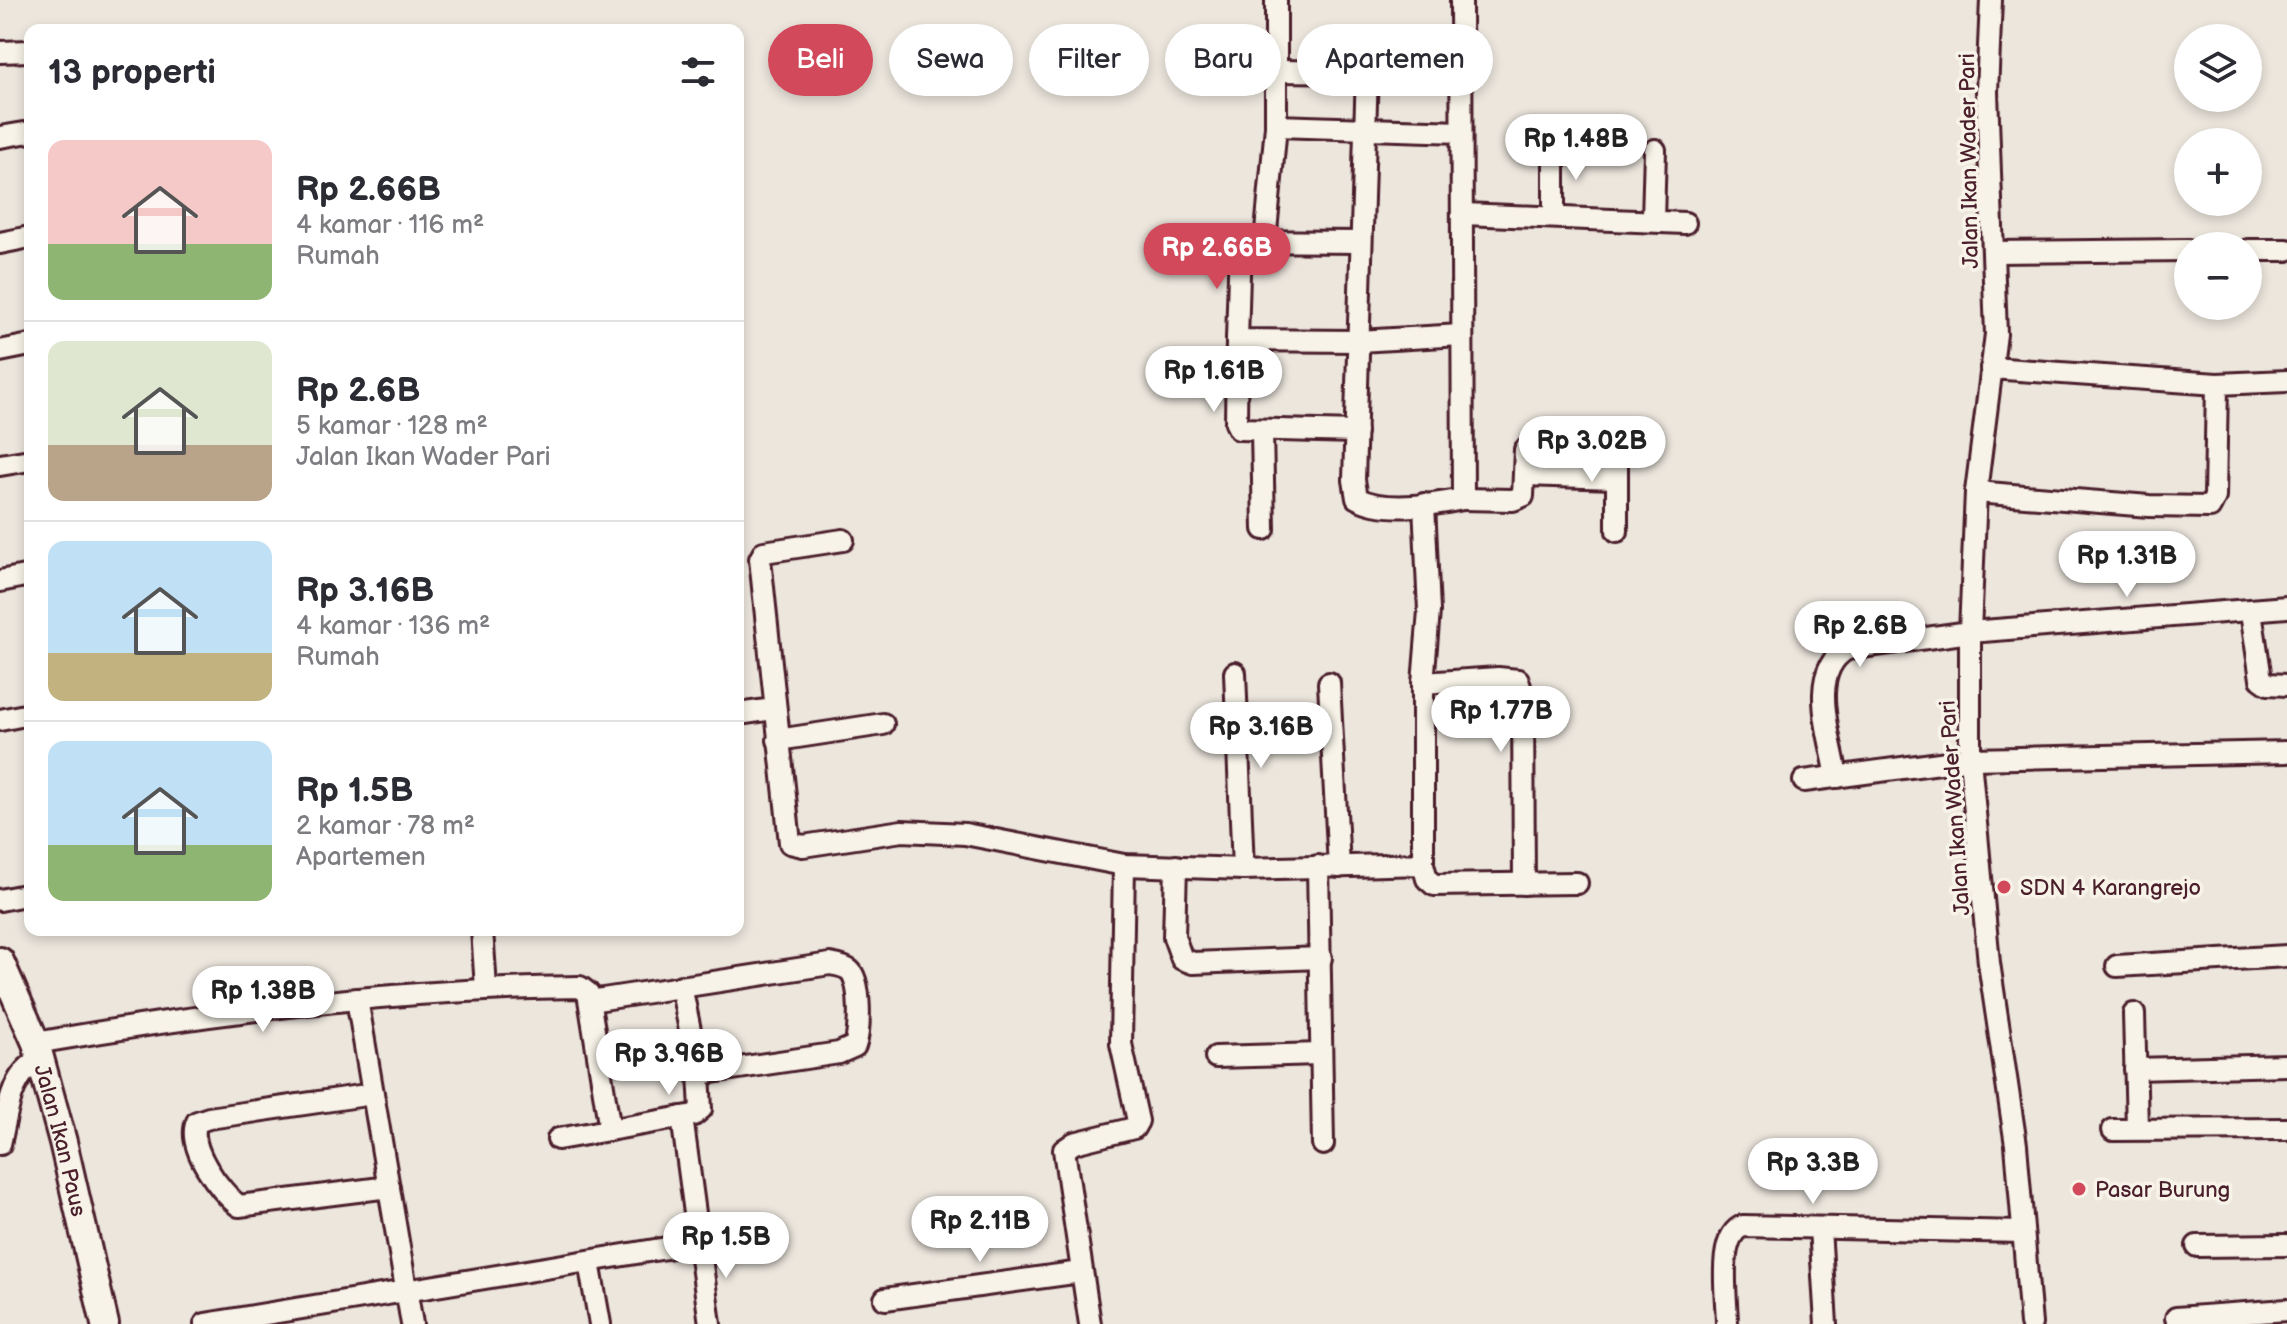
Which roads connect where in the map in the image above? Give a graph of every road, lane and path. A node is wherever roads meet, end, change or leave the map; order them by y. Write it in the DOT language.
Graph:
graph roads {
  1 [pos="1276,0"];
  2 [pos="1461,0"];
  3 [pos="1991,0"];
  4 [pos="1275,24"];
  5 [pos="1460,24"];
  6 [pos="24,51"];
  7 [pos="0,52"];
  8 [pos="1275,96"];
  9 [pos="1367,96"];
  10 [pos="1460,96"];
  11 [pos="1276,126"];
  12 [pos="1366,129"];
  13 [pos="1461,132"];
  14 [pos="24,133"];
  15 [pos="0,137"];
  16 [pos="1554,147"];
  17 [pos="1655,150"];
  18 [pos="1464,214"];
  19 [pos="1554,216"];
  20 [pos="1653,220"];
  21 [pos="1685,223"];
  22 [pos="24,238"];
  23 [pos="1265,242"];
  24 [pos="1361,242"];
  25 [pos="0,243"];
  26 [pos="2174,250"];
  27 [pos="2262,250"];
  28 [pos="2287,250"];
  29 [pos="1994,252"];
  30 [pos="1461,335"];
  31 [pos="1237,340"];
  32 [pos="1359,341"];
  33 [pos="24,346"];
  34 [pos="0,351"];
  35 [pos="1991,368"];
  36 [pos="2287,381"];
  37 [pos="2217,384"];
  38 [pos="1262,431"];
  39 [pos="1356,432"];
  40 [pos="1617,437"];
  41 [pos="1525,450"];
  42 [pos="24,461"];
  43 [pos="0,465"];
  44 [pos="1525,475"];
  45 [pos="1614,478"];
  46 [pos="1976,492"];
  47 [pos="1463,499"];
  48 [pos="1424,504"];
  49 [pos="1264,529"];
  50 [pos="1617,531"];
  51 [pos="843,540"];
  52 [pos="24,576"];
  53 [pos="0,581"];
  54 [pos="2287,607"];
  55 [pos="2251,612"];
  56 [pos="1970,632"];
  57 [pos="1235,673"];
  58 [pos="1329,683"];
  59 [pos="1423,683"];
  60 [pos="2287,685"];
  61 [pos="774,709"];
  62 [pos="744,713"];
  63 [pos="24,715"];
  64 [pos="0,720"];
  65 [pos="883,724"];
  66 [pos="778,740"];
  67 [pos="2287,752"];
  68 [pos="1970,759"];
  69 [pos="1837,777"];
  70 [pos="1804,781"];
  71 [pos="1423,864"];
  72 [pos="1124,865"];
  73 [pos="1176,866"];
  74 [pos="1318,866"];
  75 [pos="1339,867"];
  76 [pos="1243,869"];
  77 [pos="1577,883"];
  78 [pos="1524,884"];
  79 [pos="24,895"];
  80 [pos="0,900"];
  81 [pos="482,936"];
  82 [pos="2287,956"];
  83 [pos="1321,958"];
  84 [pos="0,961"];
  85 [pos="2117,966"];
  86 [pos="681,986"];
  87 [pos="486,988"];
  88 [pos="357,999"];
  89 [pos="590,1001"];
  90 [pos="2134,1014"];
  91 [pos="38,1051"];
  92 [pos="1320,1054"];
  93 [pos="1216,1057"];
  94 [pos="2287,1065"];
  95 [pos="2135,1069"];
  96 [pos="699,1074"];
  97 [pos="373,1094"];
  98 [pos="682,1117"];
  99 [pos="2137,1128"];
  100 [pos="2287,1129"];
  101 [pos="610,1130"];
  102 [pos="2113,1130"];
  103 [pos="558,1139"];
  104 [pos="0,1144"];
  105 [pos="1323,1144"];
  106 [pos="389,1187"];
  107 [pos="1820,1228"];
  108 [pos="2023,1232"];
  109 [pos="697,1243"];
  110 [pos="2287,1245"];
  111 [pos="2197,1246"];
  112 [pos="589,1262"];
  113 [pos="1081,1272"];
  114 [pos="406,1288"];
  115 [pos="885,1299"];
  116 [pos="2287,1310"];
  117 [pos="311,1316"];
  118 [pos="2176,1318"];
  119 [pos="105,1324"];
  120 [pos="205,1324"];
  121 [pos="412,1324"];
  122 [pos="600,1324"];
  123 [pos="710,1324"];
  124 [pos="1090,1324"];
  125 [pos="1727,1324"];
  126 [pos="1826,1324"];
  127 [pos="2031,1324"];
  1 -- 4 [label="street"];
  2 -- 5 [label="street"];
  3 -- 29 [label="street, Jalan Ikan Wader Pari"];
  6 -- 7 [label="street"];
  8 -- 11 [label="street"];
  9 -- 12 [label="street"];
  10 -- 13 [label="street"];
  11 -- 12 [label="street"];
  11 -- 23 [label="street"];
  12 -- 13 [label="street"];
  12 -- 24 [label="street"];
  13 -- 18 [label="street"];
  14 -- 15 [label="street"];
  16 -- 19 [label="street"];
  17 -- 20 [label="street"];
  18 -- 19 [label="street"];
  18 -- 30 [label="street"];
  19 -- 20 [label="street"];
  20 -- 21 [label="street"];
  22 -- 25 [label="street"];
  23 -- 24 [label="street"];
  23 -- 31 [label="street"];
  24 -- 32 [label="street"];
  26 -- 29 [label="street"];
  27 -- 28 [label="street"];
  29 -- 35 [label="street, Jalan Ikan Wader Pari"];
  30 -- 32 [label="street"];
  30 -- 47 [label="street"];
  31 -- 32 [label="street"];
  31 -- 38 [label="street"];
  32 -- 39 [label="street"];
  33 -- 34 [label="street"];
  35 -- 37 [label="street"];
  35 -- 46 [label="street, Jalan Ikan Wader Pari"];
  36 -- 37 [label="street"];
  37 -- 46 [label="street"];
  38 -- 39 [label="street"];
  38 -- 49 [label="street"];
  39 -- 48 [label="street"];
  40 -- 45 [label="street"];
  41 -- 44 [label="street"];
  42 -- 43 [label="street"];
  44 -- 45 [label="street"];
  44 -- 47 [label="street"];
  45 -- 50 [label="street"];
  46 -- 56 [label="street, Jalan Ikan Wader Pari"];
  47 -- 48 [label="street"];
  48 -- 59 [label="street"];
  51 -- 61 [label="street"];
  52 -- 53 [label="street"];
  54 -- 55 [label="street"];
  55 -- 56 [label="street"];
  55 -- 60 [label="street"];
  56 -- 68 [label="street, Jalan Ikan Wader Pari"];
  56 -- 69 [label="street"];
  57 -- 76 [label="street"];
  58 -- 75 [label="street"];
  59 -- 71 [label="street"];
  59 -- 78 [label="street"];
  61 -- 62 [label="street"];
  61 -- 66 [label="street"];
  63 -- 64 [label="street"];
  65 -- 66 [label="street"];
  66 -- 72 [label="street"];
  67 -- 68 [label="street"];
  68 -- 69 [label="street"];
  68 -- 108 [label="street, Jalan Ikan Wader Pari"];
  69 -- 70 [label="street"];
  71 -- 75 [label="street"];
  71 -- 78 [label="street"];
  72 -- 73 [label="street"];
  72 -- 113 [label="street"];
  73 -- 76 [label="street"];
  73 -- 83 [label="street"];
  74 -- 75 [label="street"];
  74 -- 76 [label="street"];
  74 -- 83 [label="street"];
  77 -- 78 [label="street"];
  79 -- 80 [label="street"];
  81 -- 87 [label="street"];
  82 -- 85 [label="street"];
  83 -- 92 [label="street"];
  84 -- 91 [label="main road, Jalan Ikan Paus"];
  86 -- 89 [label="street"];
  86 -- 96 [label="street"];
  86 -- 96 [label="street"];
  87 -- 88 [label="street"];
  87 -- 89 [label="street"];
  88 -- 91 [label="street"];
  88 -- 97 [label="street"];
  89 -- 101 [label="street"];
  90 -- 95 [label="street"];
  91 -- 104 [label="street"];
  91 -- 119 [label="main road, Jalan Ikan Paus"];
  92 -- 93 [label="street"];
  92 -- 105 [label="street"];
  94 -- 95 [label="street"];
  95 -- 99 [label="street"];
  96 -- 98 [label="street"];
  97 -- 106 [label="street"];
  97 -- 106 [label="street"];
  98 -- 101 [label="street"];
  98 -- 109 [label="street"];
  99 -- 100 [label="street"];
  99 -- 102 [label="street"];
  101 -- 103 [label="street"];
  106 -- 114 [label="street"];
  107 -- 108 [label="street"];
  107 -- 125 [label="street"];
  107 -- 126 [label="street"];
  108 -- 127 [label="street, Jalan Ikan Wader Pari"];
  109 -- 112 [label="street"];
  109 -- 123 [label="street"];
  110 -- 111 [label="street"];
  112 -- 114 [label="street"];
  112 -- 122 [label="street"];
  113 -- 115 [label="street"];
  113 -- 124 [label="street"];
  114 -- 117 [label="street"];
  114 -- 121 [label="street"];
  116 -- 118 [label="street"];
  117 -- 120 [label="street"];
}
